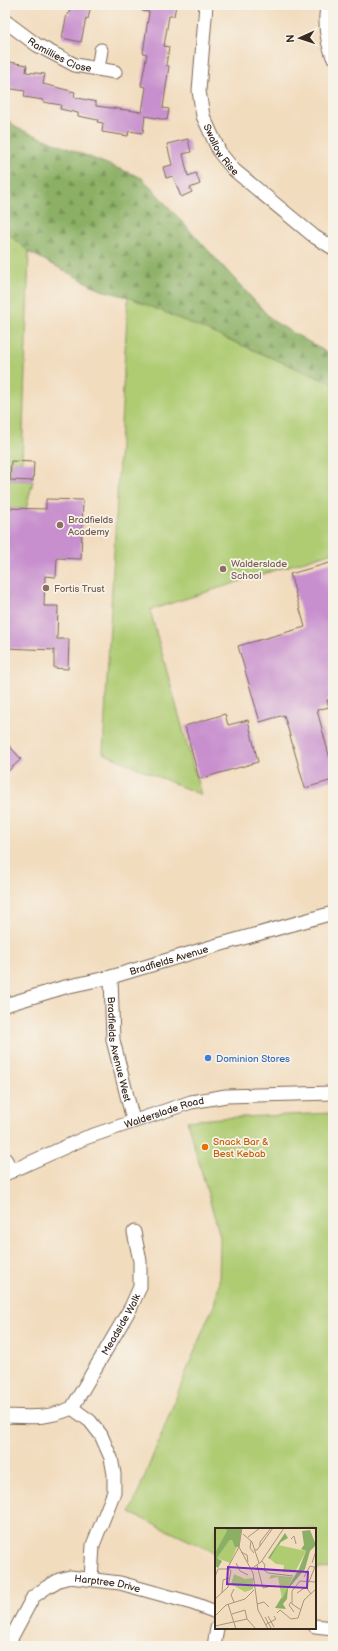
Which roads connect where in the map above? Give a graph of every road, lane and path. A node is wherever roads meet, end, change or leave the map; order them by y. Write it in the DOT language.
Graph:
graph roads {
  1 [pos="206,5"];
  2 [pos="326,5"];
  3 [pos="5,21"];
  4 [pos="101,50"];
  5 [pos="333,56"];
  6 [pos="98,69"];
  7 [pos="115,72"];
  8 [pos="333,248"];
  9 [pos="333,913"];
  10 [pos="111,977"];
  11 [pos="5,1005"];
  12 [pos="333,1093"];
  13 [pos="133,1120"];
  14 [pos="5,1159"];
  15 [pos="8,1172"];
  16 [pos="134,1232"];
  17 [pos="72,1408"];
  18 [pos="5,1416"];
  19 [pos="91,1579"];
  20 [pos="215,1612"];
  21 [pos="316,1626"];
  22 [pos="333,1628"];
  23 [pos="217,1629"];
  24 [pos="7,1646"];
  25 [pos="214,1646"];
  1 -- 8 [label="street, Swallow Rise"];
  2 -- 5 [label="street"];
  3 -- 6 [label="street, Ramillies Close"];
  4 -- 6 [label="street, Ramillies Close"];
  6 -- 7 [label="street, Ramillies Close"];
  9 -- 10 [label="street, Bradfields Avenue"];
  10 -- 11 [label="street, Bradfields Avenue"];
  10 -- 13 [label="street, Bradfields Avenue West"];
  12 -- 13 [label="street, Walderslade Road"];
  13 -- 15 [label="street, Walderslade Road"];
  14 -- 15 [label="street"];
  16 -- 17 [label="street, Meadside Walk"];
  17 -- 18 [label="street"];
  17 -- 19 [label="street"];
  19 -- 20 [label="street, Harptree Drive"];
  19 -- 24 [label="street, Harptree Drive"];
  21 -- 22 [label="street"];
  23 -- 25 [label="street"];
}
